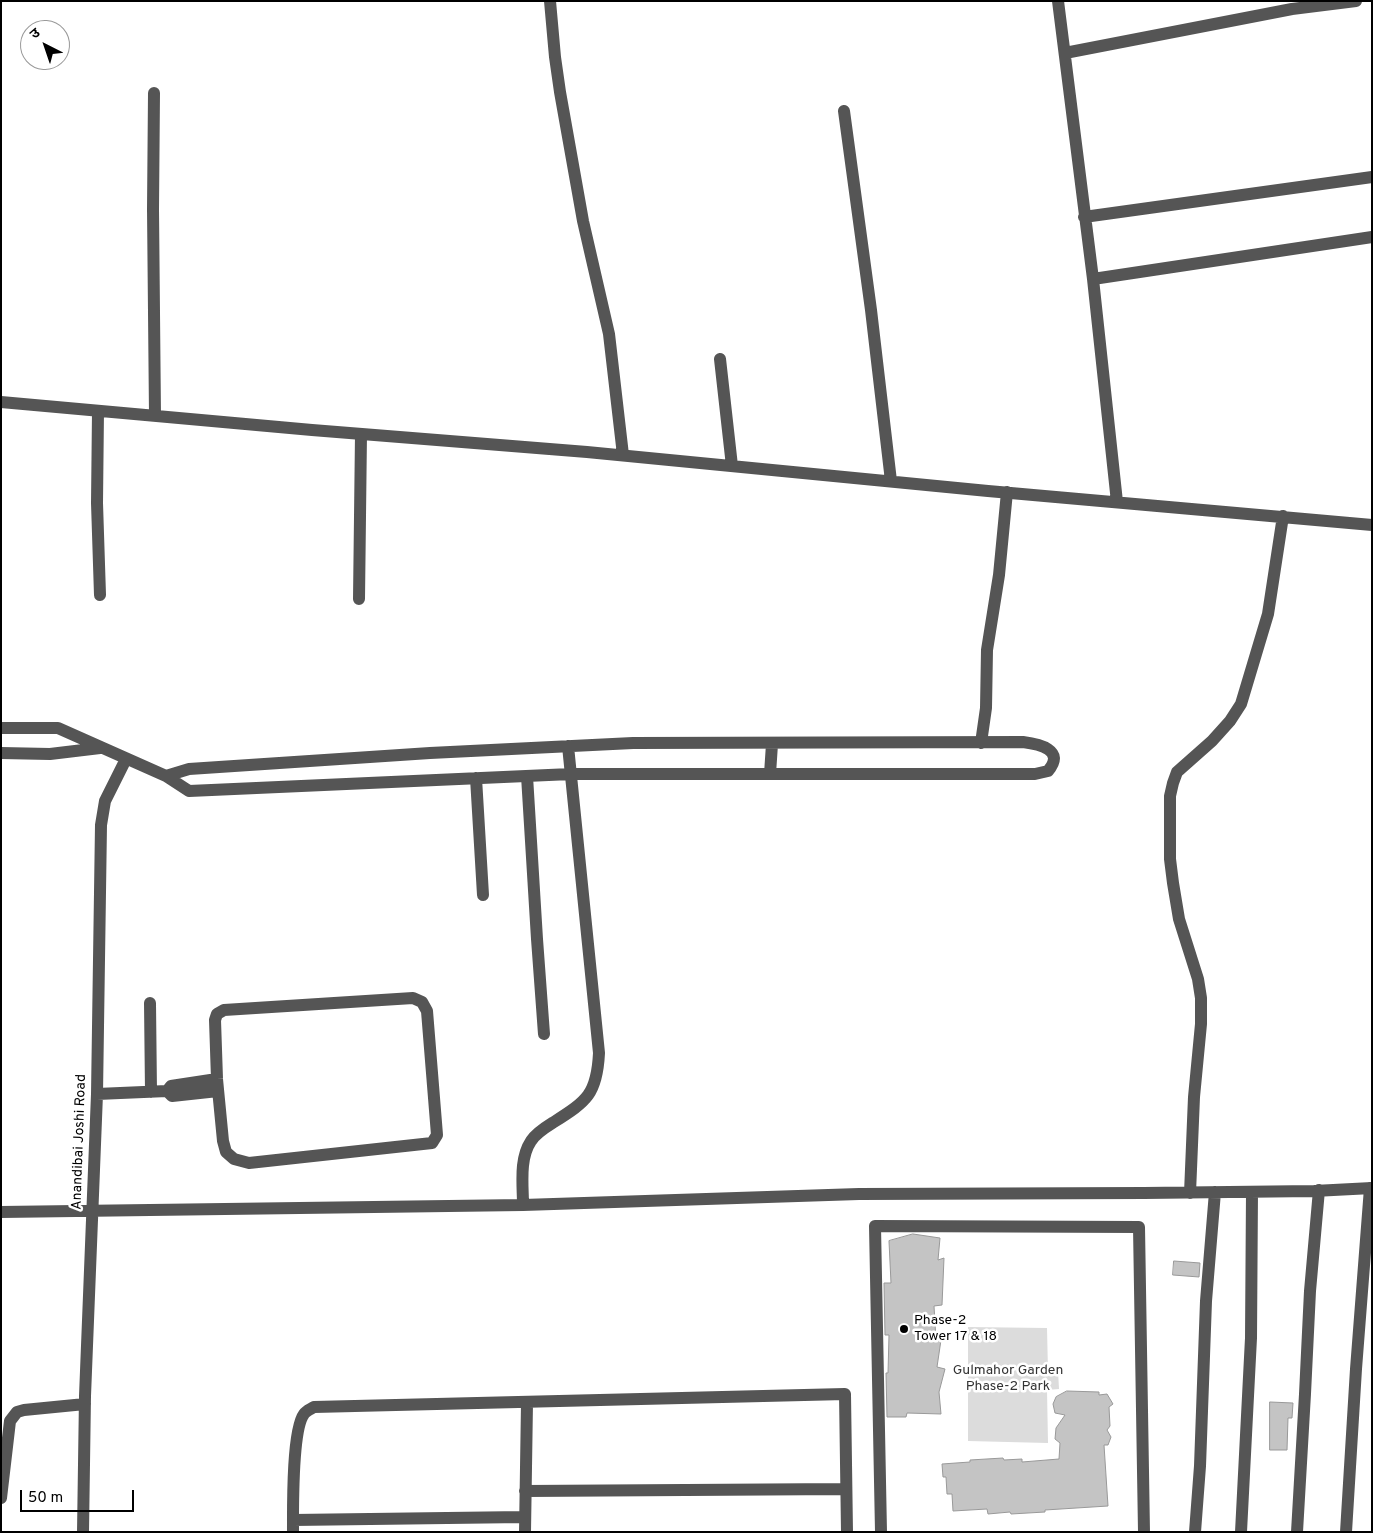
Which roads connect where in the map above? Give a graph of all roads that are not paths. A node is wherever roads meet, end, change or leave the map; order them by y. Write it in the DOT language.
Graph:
graph roads {
  1 [pos="550,1"];
  2 [pos="1058,1"];
  3 [pos="1356,1"];
  4 [pos="1065,53"];
  5 [pos="154,93"];
  6 [pos="844,111"];
  7 [pos="1372,177"];
  8 [pos="1084,217"];
  9 [pos="1372,237"];
  10 [pos="1093,279"];
  11 [pos="720,359"];
  12 [pos="1,402"];
  13 [pos="98,411"];
  14 [pos="155,416"];
  15 [pos="361,434"];
  16 [pos="622,455"];
  17 [pos="732,466"];
  18 [pos="891,482"];
  19 [pos="1007,492"];
  20 [pos="1117,502"];
  21 [pos="1283,516"];
  22 [pos="1372,525"];
  23 [pos="100,596"];
  24 [pos="359,599"];
  25 [pos="1,728"];
  26 [pos="981,743"];
  27 [pos="772,744"];
  28 [pos="568,746"];
  29 [pos="100,748"];
  30 [pos="1,753"];
  31 [pos="126,759"];
  32 [pos="571,774"];
  33 [pos="770,774"];
  34 [pos="166,776"];
  35 [pos="527,776"];
  36 [pos="476,778"];
  37 [pos="482,894"];
  38 [pos="150,1003"];
  39 [pos="544,1034"];
  40 [pos="217,1085"];
  41 [pos="151,1092"];
  42 [pos="97,1094"];
  43 [pos="1371,1188"];
  44 [pos="1319,1190"];
  45 [pos="1190,1192"];
  46 [pos="1215,1192"];
  47 [pos="1252,1192"];
  48 [pos="523,1205"];
  49 [pos="92,1209"];
  50 [pos="1,1212"];
  51 [pos="527,1403"];
  52 [pos="85,1404"];
  53 [pos="846,1490"];
  54 [pos="525,1491"];
  55 [pos="1,1498"];
  56 [pos="524,1517"];
  57 [pos="293,1526"];
  58 [pos="83,1532"];
  59 [pos="525,1532"];
  60 [pos="847,1532"];
  61 [pos="881,1532"];
  62 [pos="1144,1532"];
  63 [pos="1195,1532"];
  64 [pos="1241,1532"];
  65 [pos="1297,1532"];
  66 [pos="1346,1532"];
  1 -- 16 [label="street"];
  2 -- 4 [label="street"];
  3 -- 4 [label="street"];
  4 -- 8 [label="street"];
  5 -- 14 [label="street"];
  6 -- 18 [label="street"];
  7 -- 8 [label="street"];
  8 -- 10 [label="street"];
  9 -- 10 [label="street"];
  10 -- 20 [label="street"];
  11 -- 17 [label="street"];
  12 -- 13 [label="street"];
  13 -- 14 [label="street"];
  13 -- 23 [label="street"];
  14 -- 15 [label="street"];
  15 -- 16 [label="street"];
  15 -- 24 [label="street"];
  16 -- 17 [label="street"];
  17 -- 18 [label="street"];
  18 -- 19 [label="street"];
  19 -- 20 [label="street"];
  19 -- 26 [label="street"];
  20 -- 21 [label="street"];
  21 -- 22 [label="street"];
  21 -- 45 [label="street"];
  25 -- 29 [label="street"];
  26 -- 27 [label="street"];
  26 -- 33 [label="street"];
  27 -- 28 [label="street"];
  27 -- 33 [label="street"];
  28 -- 32 [label="street"];
  28 -- 34 [label="street"];
  29 -- 30 [label="street"];
  29 -- 31 [label="street"];
  31 -- 34 [label="street"];
  31 -- 42 [label="street, Anandibai Joshi Road"];
  32 -- 33 [label="street"];
  32 -- 35 [label="street"];
  32 -- 48 [label="street"];
  34 -- 36 [label="street"];
  35 -- 36 [label="street"];
  35 -- 39 [label="street"];
  36 -- 37 [label="street"];
  38 -- 41 [label="street"];
  40 -- 40 [label="street"];
  40 -- 41 [label="street"];
  41 -- 42 [label="street"];
  42 -- 49 [label="street, Anandibai Joshi Road"];
  43 -- 44 [label="street"];
  43 -- 66 [label="street"];
  44 -- 47 [label="street"];
  44 -- 65 [label="street"];
  45 -- 46 [label="street"];
  45 -- 48 [label="street"];
  46 -- 47 [label="street"];
  46 -- 63 [label="street"];
  47 -- 64 [label="street"];
  48 -- 49 [label="street"];
  49 -- 50 [label="street"];
  49 -- 52 [label="street, Anandibai Joshi Road"];
  51 -- 53 [label="street"];
  51 -- 54 [label="street"];
  51 -- 57 [label="street"];
  52 -- 55 [label="street"];
  52 -- 58 [label="street, Anandibai Joshi Road"];
  53 -- 54 [label="street"];
  53 -- 60 [label="street"];
  54 -- 56 [label="street"];
  56 -- 57 [label="street"];
  56 -- 59 [label="street"];
  61 -- 62 [label="street"];
}
